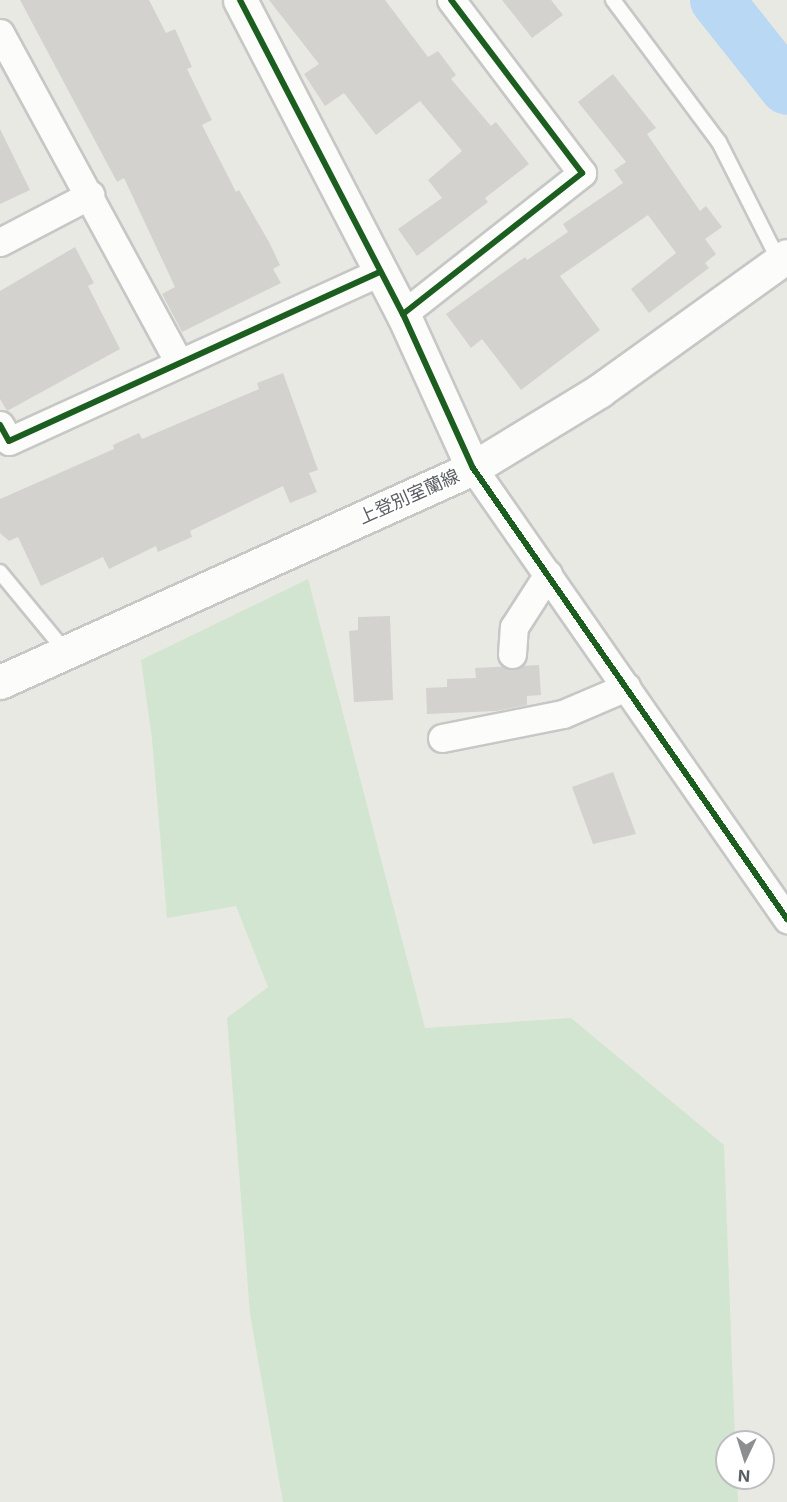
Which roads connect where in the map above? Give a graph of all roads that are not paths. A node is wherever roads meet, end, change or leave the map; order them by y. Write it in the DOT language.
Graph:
graph roads {
  1 [pos="240,0"];
  2 [pos="451,0"];
  3 [pos="613,0"];
  4 [pos="0,33"];
  5 [pos="90,195"];
  6 [pos="0,242"];
  7 [pos="784,264"];
  8 [pos="380,272"];
  9 [pos="403,314"];
  10 [pos="179,362"];
  11 [pos="0,425"];
  12 [pos="473,468"];
  13 [pos="0,572"];
  14 [pos="548,574"];
  15 [pos="66,652"];
  16 [pos="512,654"];
  17 [pos="0,682"];
  18 [pos="626,687"];
  19 [pos="442,738"];
  20 [pos="787,919"];
  1 -- 8 [label="main road"];
  2 -- 9 [label="street"];
  3 -- 7 [label="lane"];
  4 -- 5 [label="street"];
  5 -- 6 [label="street"];
  5 -- 10 [label="street"];
  7 -- 12 [label="main road, 上登別室蘭線"];
  8 -- 9 [label="main road"];
  8 -- 10 [label="street"];
  9 -- 12 [label="main road"];
  10 -- 11 [label="street"];
  12 -- 14 [label="street"];
  12 -- 15 [label="main road, 上登別室蘭線"];
  13 -- 15 [label="lane"];
  14 -- 16 [label="street"];
  14 -- 18 [label="street"];
  15 -- 17 [label="main road, 上登別室蘭線"];
  18 -- 19 [label="street"];
  18 -- 20 [label="street"];
}
